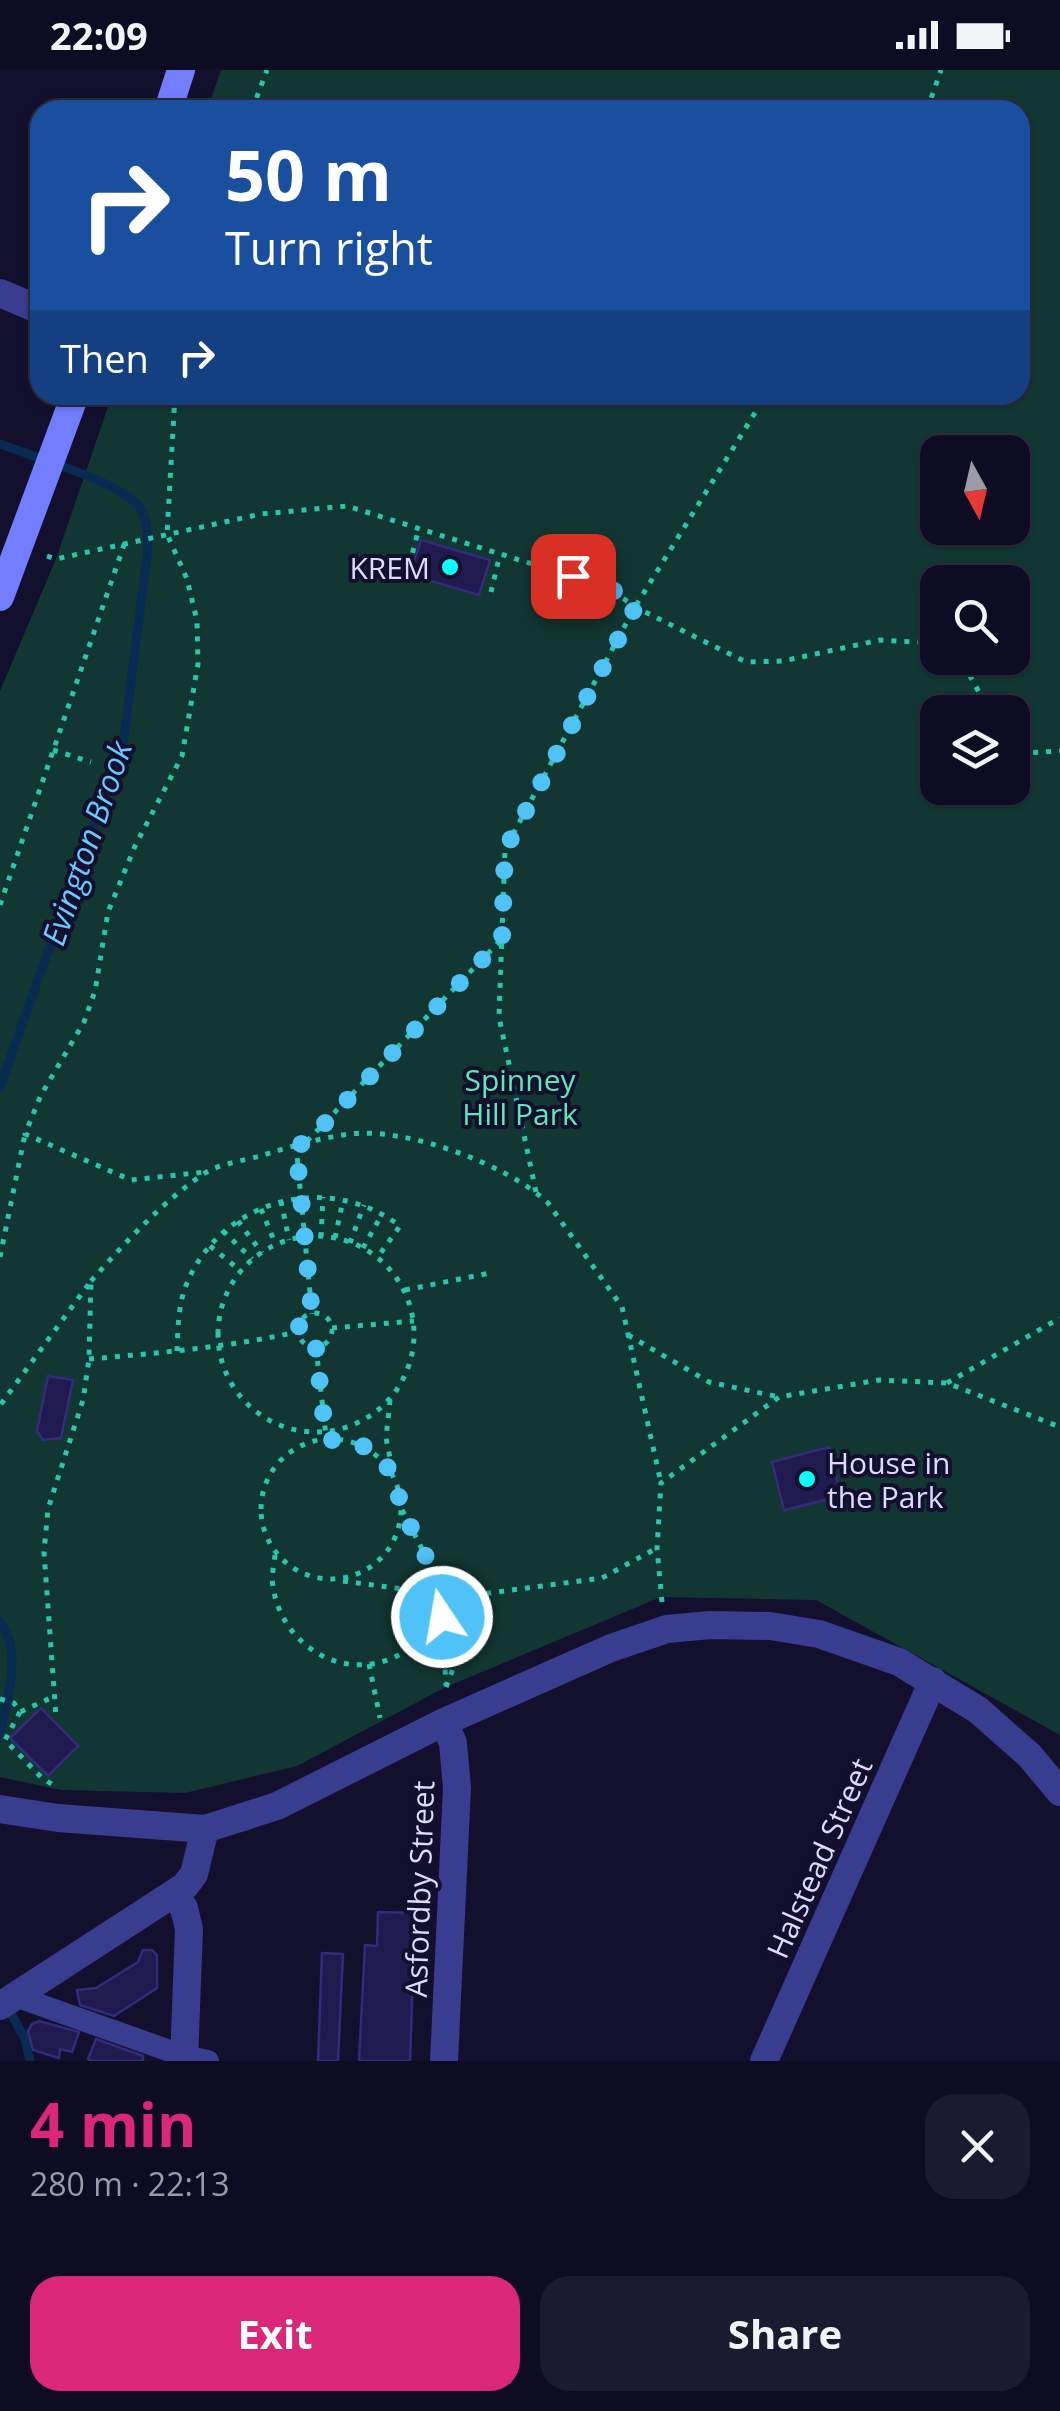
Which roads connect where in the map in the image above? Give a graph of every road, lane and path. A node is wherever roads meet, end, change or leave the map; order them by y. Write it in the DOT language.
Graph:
graph roads {
  1 [pos="181,70"];
  2 [pos="267,70"];
  3 [pos="941,70"];
  4 [pos="171,100"];
  5 [pos="256,100"];
  6 [pos="930,100"];
  7 [pos="0,293"];
  8 [pos="30,306"];
  9 [pos="70,405"];
  10 [pos="174,405"];
  11 [pos="760,405"];
  12 [pos="419,528"];
  13 [pos="166,534"];
  14 [pos="124,542"];
  15 [pos="18,546"];
  16 [pos="500,554"];
  17 [pos="406,578"];
  18 [pos="491,592"];
  19 [pos="0,597"];
  20 [pos="636,606"];
  21 [pos="920,642"];
  22 [pos="53,750"];
  23 [pos="1060,751"];
  24 [pos="1030,753"];
  25 [pos="91,762"];
  26 [pos="0,905"];
  27 [pos="502,939"];
  28 [pos="25,1134"];
  29 [pos="306,1143"];
  30 [pos="296,1145"];
  31 [pos="205,1172"];
  32 [pos="536,1192"];
  33 [pos="301,1196"];
  34 [pos="324,1197"];
  35 [pos="343,1200"];
  36 [pos="280,1201"];
  37 [pos="364,1206"];
  38 [pos="261,1208"];
  39 [pos="381,1214"];
  40 [pos="238,1220"];
  41 [pos="223,1232"];
  42 [pos="304,1236"];
  43 [pos="322,1237"];
  44 [pos="334,1238"];
  45 [pos="289,1240"];
  46 [pos="275,1243"];
  47 [pos="350,1243"];
  48 [pos="210,1246"];
  49 [pos="363,1248"];
  50 [pos="262,1253"];
  51 [pos="0,1257"];
  52 [pos="377,1258"];
  53 [pos="252,1259"];
  54 [pos="241,1271"];
  55 [pos="490,1272"];
  56 [pos="90,1280"];
  57 [pos="404,1290"];
  58 [pos="312,1314"];
  59 [pos="1060,1318"];
  60 [pos="414,1321"];
  61 [pos="332,1328"];
  62 [pos="298,1332"];
  63 [pos="628,1335"];
  64 [pos="217,1344"];
  65 [pos="316,1348"];
  66 [pos="177,1351"];
  67 [pos="90,1360"];
  68 [pos="946,1383"];
  69 [pos="390,1396"];
  70 [pos="779,1397"];
  71 [pos="0,1403"];
  72 [pos="1060,1427"];
  73 [pos="326,1436"];
  74 [pos="394,1476"];
  75 [pos="661,1483"];
  76 [pos="402,1510"];
  77 [pos="656,1548"];
  78 [pos="276,1554"];
  79 [pos="335,1580"];
  80 [pos="440,1594"];
  81 [pos="482,1594"];
  82 [pos="442,1612"];
  83 [pos="667,1630"];
  84 [pos="368,1664"];
  85 [pos="933,1681"];
  86 [pos="446,1688"];
  87 [pos="54,1696"];
  88 [pos="0,1699"];
  89 [pos="20,1712"];
  90 [pos="56,1717"];
  91 [pos="380,1718"];
  92 [pos="451,1719"];
  93 [pos="1060,1792"];
  94 [pos="1,1810"];
  95 [pos="58,1818"];
  96 [pos="206,1829"];
  97 [pos="174,1895"];
  98 [pos="8,2001"];
  99 [pos="192,2059"];
  100 [pos="444,2061"];
  101 [pos="764,2061"];
  1 -- 4 [label="main road"];
  2 -- 5 [label="path"];
  3 -- 6 [label="path"];
  7 -- 8 [label="street"];
  9 -- 15 [label="main road"];
  10 -- 13 [label="path"];
  11 -- 20 [label="path"];
  12 -- 13 [label="path"];
  12 -- 16 [label="path"];
  12 -- 17 [label="path"];
  13 -- 14 [label="path"];
  13 -- 28 [label="path"];
  14 -- 15 [label="path"];
  14 -- 22 [label="path"];
  15 -- 19 [label="main road"];
  16 -- 18 [label="path"];
  16 -- 20 [label="path"];
  20 -- 21 [label="path"];
  20 -- 27 [label="path"];
  22 -- 25 [label="path"];
  22 -- 26 [label="path"];
  23 -- 24 [label="path"];
  27 -- 29 [label="path"];
  27 -- 32 [label="path"];
  28 -- 31 [label="path"];
  28 -- 51 [label="path"];
  29 -- 30 [label="path"];
  29 -- 32 [label="path"];
  30 -- 31 [label="path"];
  30 -- 33 [label="path"];
  31 -- 56 [label="path"];
  32 -- 63 [label="path"];
  33 -- 34 [label="path"];
  33 -- 36 [label="path"];
  33 -- 42 [label="path"];
  34 -- 35 [label="path"];
  34 -- 43 [label="path"];
  35 -- 37 [label="path"];
  35 -- 44 [label="path"];
  36 -- 38 [label="path"];
  36 -- 45 [label="path"];
  37 -- 39 [label="path"];
  37 -- 47 [label="path"];
  38 -- 40 [label="path"];
  38 -- 46 [label="path"];
  39 -- 49 [label="path"];
  39 -- 52 [label="path"];
  40 -- 41 [label="path"];
  40 -- 50 [label="path"];
  41 -- 48 [label="path"];
  41 -- 53 [label="path"];
  42 -- 43 [label="path"];
  42 -- 45 [label="path"];
  42 -- 58 [label="path"];
  43 -- 44 [label="path"];
  44 -- 47 [label="path"];
  45 -- 46 [label="path"];
  46 -- 50 [label="path"];
  47 -- 49 [label="path"];
  48 -- 54 [label="path"];
  48 -- 66 [label="path"];
  49 -- 52 [label="path"];
  50 -- 53 [label="path"];
  52 -- 57 [label="path"];
  53 -- 54 [label="path"];
  54 -- 64 [label="path"];
  55 -- 57 [label="path"];
  56 -- 67 [label="path"];
  56 -- 71 [label="path"];
  57 -- 60 [label="path"];
  58 -- 61 [label="path"];
  58 -- 62 [label="path"];
  59 -- 68 [label="path"];
  60 -- 61 [label="path"];
  60 -- 69 [label="path"];
  61 -- 65 [label="path"];
  62 -- 64 [label="path"];
  62 -- 65 [label="path"];
  63 -- 70 [label="path"];
  63 -- 75 [label="path"];
  64 -- 66 [label="path"];
  64 -- 73 [label="path"];
  65 -- 73 [label="path"];
  66 -- 67 [label="path"];
  67 -- 87 [label="path"];
  68 -- 70 [label="path"];
  68 -- 72 [label="path"];
  69 -- 73 [label="path"];
  69 -- 74 [label="path"];
  70 -- 75 [label="path"];
  73 -- 74 [label="path"];
  73 -- 78 [label="path"];
  74 -- 76 [label="path"];
  75 -- 77 [label="path"];
  76 -- 79 [label="path"];
  76 -- 80 [label="path"];
  77 -- 81 [label="path"];
  77 -- 83 [label="path"];
  78 -- 79 [label="path"];
  78 -- 84 [label="path"];
  79 -- 80 [label="path"];
  80 -- 81 [label="path"];
  80 -- 82 [label="path"];
  81 -- 86 [label="path"];
  82 -- 84 [label="path"];
  82 -- 86 [label="path"];
  83 -- 85 [label="street"];
  83 -- 92 [label="street"];
  84 -- 91 [label="path"];
  85 -- 93 [label="street"];
  85 -- 101 [label="street, Halstead Street"];
  86 -- 92 [label="path"];
  87 -- 89 [label="path"];
  87 -- 90 [label="path"];
  88 -- 89 [label="path"];
  89 -- 95 [label="path"];
  92 -- 96 [label="street"];
  92 -- 100 [label="street, Asfordby Street"];
  94 -- 95 [label="street"];
  95 -- 96 [label="street"];
  96 -- 97 [label="street"];
  97 -- 98 [label="street"];
  97 -- 99 [label="street"];
  98 -- 99 [label="street"];
}
